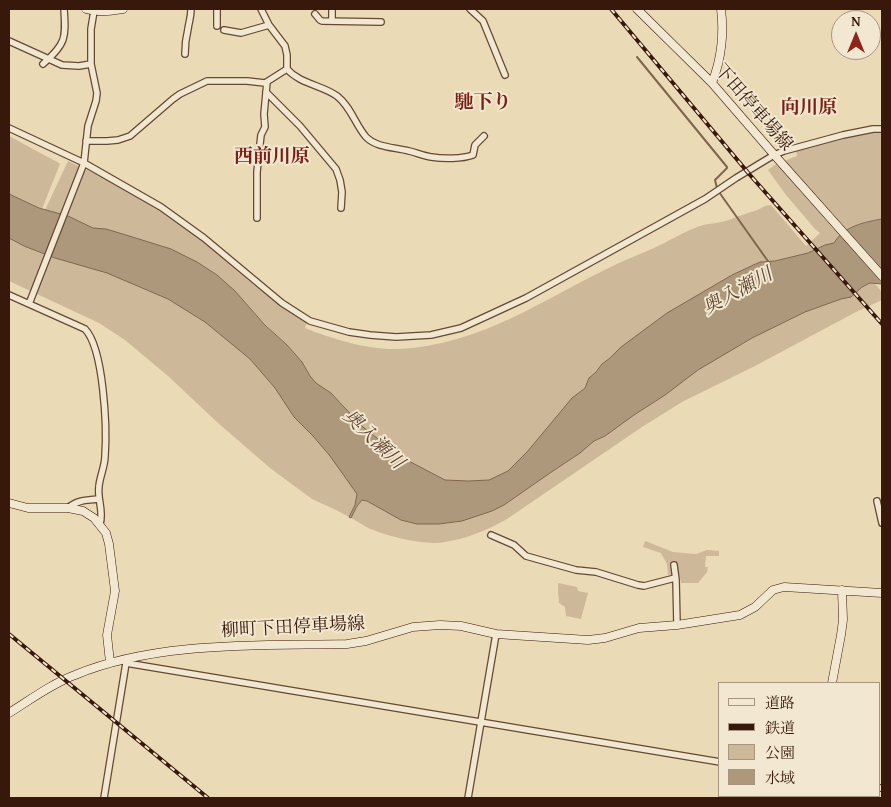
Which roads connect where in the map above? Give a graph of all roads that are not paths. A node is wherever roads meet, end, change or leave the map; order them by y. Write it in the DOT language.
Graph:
graph roads {
  1 [pos="64,9"];
  2 [pos="123,9"];
  3 [pos="191,9"];
  4 [pos="217,9"];
  5 [pos="261,9"];
  6 [pos="332,9"];
  7 [pos="470,9"];
  8 [pos="637,9"];
  9 [pos="721,9"];
  10 [pos="90,10"];
  11 [pos="315,14"];
  12 [pos="332,20"];
  13 [pos="381,22"];
  14 [pos="269,25"];
  15 [pos="217,26"];
  16 [pos="224,30"];
  17 [pos="9,41"];
  18 [pos="185,54"];
  19 [pos="49,59"];
  20 [pos="43,64"];
  21 [pos="91,64"];
  22 [pos="287,69"];
  23 [pos="505,75"];
  24 [pos="267,82"];
  25 [pos="712,83"];
  26 [pos="266,92"];
  27 [pos="9,128"];
  28 [pos="882,129"];
  29 [pos="484,136"];
  30 [pos="86,141"];
  31 [pos="776,156"];
  32 [pos="83,165"];
  33 [pos="341,208"];
  34 [pos="257,218"];
  35 [pos="882,276"];
  36 [pos="9,294"];
  37 [pos="30,302"];
  38 [pos="99,499"];
  39 [pos="878,501"];
  40 [pos="9,503"];
  41 [pos="68,508"];
  42 [pos="882,523"];
  43 [pos="100,524"];
  44 [pos="491,535"];
  45 [pos="674,565"];
  46 [pos="675,578"];
  47 [pos="842,590"];
  48 [pos="882,593"];
  49 [pos="677,625"];
  50 [pos="496,634"];
  51 [pos="125,661"];
  52 [pos="110,662"];
  53 [pos="832,682"];
  54 [pos="9,714"];
  55 [pos="481,723"];
  56 [pos="718,762"];
  57 [pos="104,798"];
  58 [pos="468,798"];
  1 -- 19 [label="street"];
  2 -- 10 [label="main road"];
  3 -- 18 [label="street"];
  4 -- 15 [label="street"];
  5 -- 14 [label="street"];
  6 -- 12 [label="street"];
  7 -- 23 [label="street"];
  8 -- 25 [label="main road, 下田停車場線"];
  9 -- 25 [label="main road"];
  10 -- 21 [label="street"];
  11 -- 12 [label="street"];
  12 -- 13 [label="street"];
  14 -- 16 [label="street"];
  14 -- 22 [label="street"];
  17 -- 19 [label="street"];
  19 -- 20 [label="street"];
  19 -- 21 [label="street"];
  21 -- 30 [label="street"];
  22 -- 24 [label="street"];
  22 -- 29 [label="street"];
  24 -- 26 [label="street"];
  24 -- 30 [label="street"];
  25 -- 31 [label="main road, 下田停車場線"];
  26 -- 33 [label="street"];
  26 -- 34 [label="street"];
  27 -- 32 [label="street"];
  28 -- 31 [label="street"];
  30 -- 32 [label="street"];
  31 -- 32 [label="street"];
  31 -- 35 [label="main road, 下田停車場線"];
  32 -- 37 [label="street"];
  36 -- 37 [label="street"];
  37 -- 38 [label="street"];
  38 -- 41 [label="street"];
  38 -- 43 [label="street"];
  39 -- 42 [label="street"];
  40 -- 41 [label="main road"];
  41 -- 43 [label="main road"];
  43 -- 52 [label="main road"];
  44 -- 46 [label="street"];
  45 -- 46 [label="street"];
  46 -- 49 [label="street"];
  47 -- 48 [label="main road, 柳町下田停車場線"];
  47 -- 49 [label="main road, 柳町下田停車場線"];
  47 -- 53 [label="main road"];
  49 -- 50 [label="main road, 柳町下田停車場線"];
  50 -- 51 [label="main road, 柳町下田停車場線"];
  50 -- 55 [label="street"];
  51 -- 52 [label="main road, 柳町下田停車場線"];
  51 -- 55 [label="street"];
  51 -- 57 [label="street"];
  52 -- 54 [label="main road, 柳町下田停車場線"];
  55 -- 56 [label="street"];
  55 -- 58 [label="street"];
}
